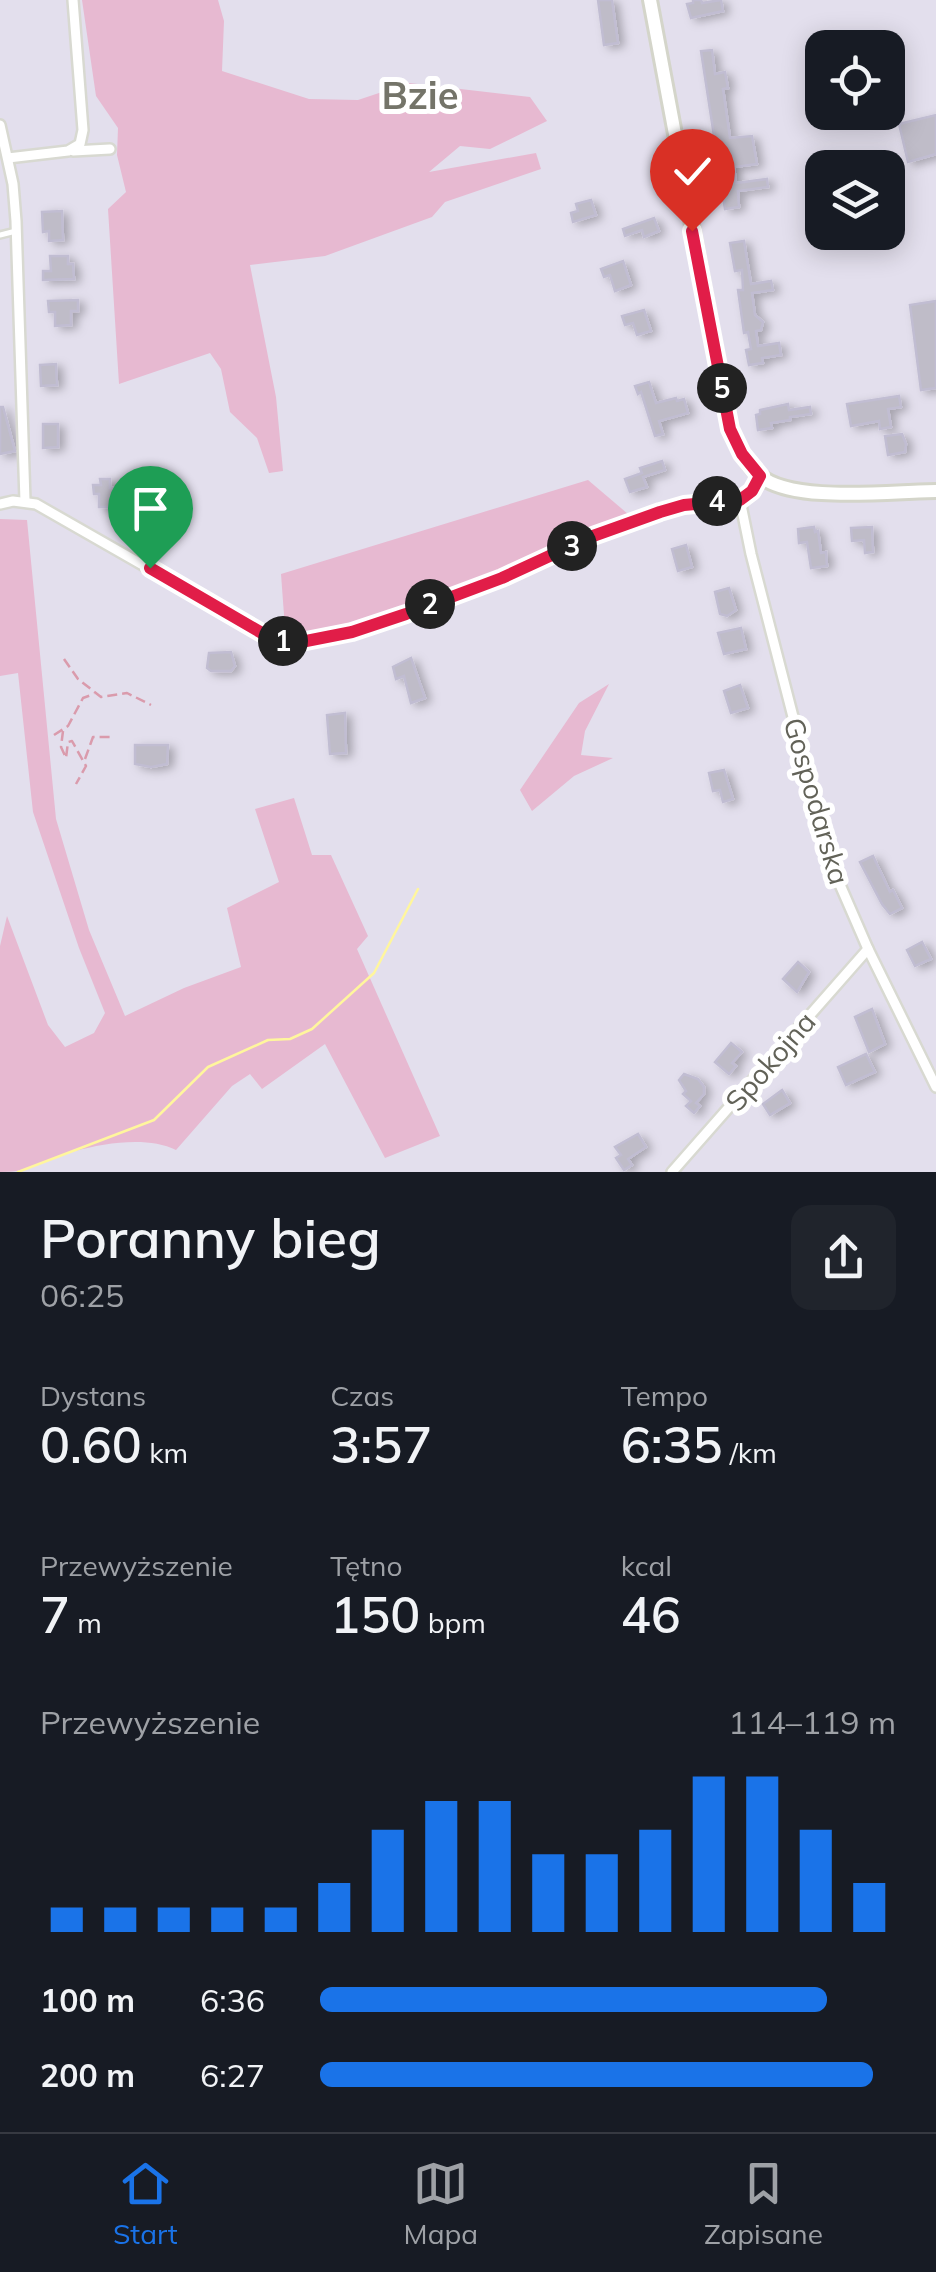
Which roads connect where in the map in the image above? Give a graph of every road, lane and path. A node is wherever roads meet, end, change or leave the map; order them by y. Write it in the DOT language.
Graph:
graph roads {
  1 [pos="74,0"];
  2 [pos="650,0"];
  3 [pos="0,125"];
  4 [pos="110,149"];
  5 [pos="68,151"];
  6 [pos="8,158"];
  7 [pos="16,231"];
  8 [pos="0,236"];
  9 [pos="760,476"];
  10 [pos="936,491"];
  11 [pos="740,500"];
  12 [pos="25,502"];
  13 [pos="0,504"];
  14 [pos="64,659"];
  15 [pos="96,694"];
  16 [pos="151,705"];
  17 [pos="63,731"];
  18 [pos="54,735"];
  19 [pos="111,737"];
  20 [pos="84,760"];
  21 [pos="76,784"];
  22 [pos="868,950"];
  23 [pos="936,1087"];
  24 [pos="672,1172"];
  1 -- 5 [label="street"];
  2 -- 9 [label="street"];
  3 -- 6 [label="street"];
  4 -- 5 [label="street"];
  5 -- 6 [label="street"];
  6 -- 7 [label="street"];
  7 -- 8 [label="lane"];
  7 -- 12 [label="street"];
  9 -- 10 [label="street"];
  9 -- 11 [label="street"];
  11 -- 12 [label="street"];
  11 -- 22 [label="street, Gospodarska"];
  12 -- 13 [label="street"];
  14 -- 15 [label="path"];
  15 -- 16 [label="path"];
  15 -- 17 [label="path"];
  17 -- 18 [label="path"];
  17 -- 20 [label="path"];
  19 -- 20 [label="path"];
  20 -- 21 [label="path"];
  22 -- 23 [label="street, Gospodarska"];
  22 -- 24 [label="street, Spokojna"];
}
